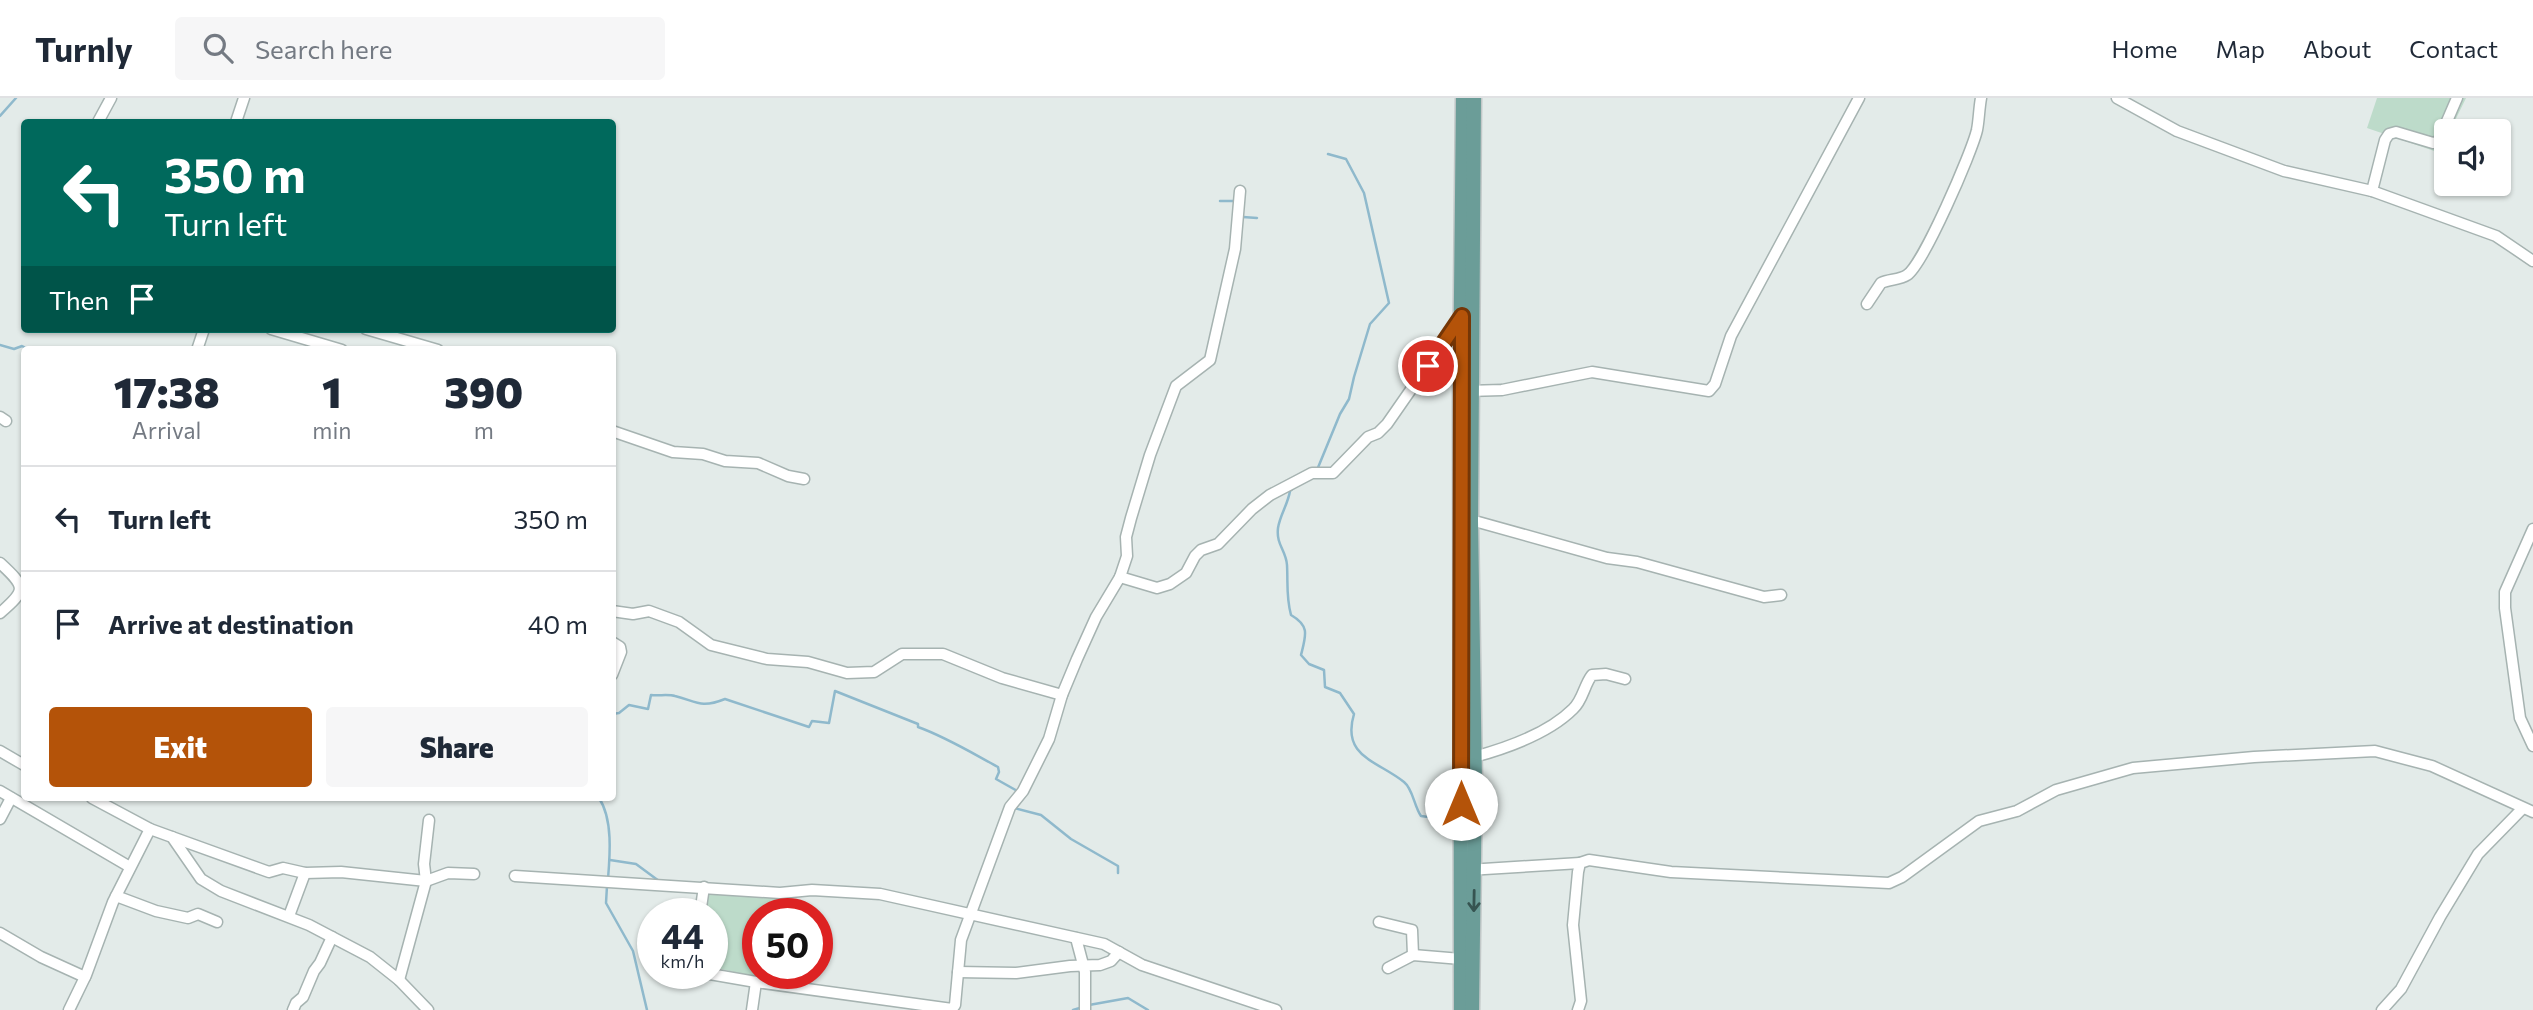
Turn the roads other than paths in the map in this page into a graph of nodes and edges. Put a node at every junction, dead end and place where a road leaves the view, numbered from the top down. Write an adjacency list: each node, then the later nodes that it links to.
1 (111, 98): 9 (street)
2 (244, 98): 10 (street)
3 (1463, 98): 15 (main road)
4 (1474, 98): 20 (main road)
5 (1859, 98): 20 (street)
6 (1981, 98): 14 (street)
7 (2117, 98): 12 (street)
8 (2457, 98): 12 (street)
9 (100, 119)
10 (237, 119)
11 (1240, 191): 26 (street)
12 (2372, 191): 13 (street)
13 (2533, 261)
14 (1867, 304)
15 (1462, 316): 20 (main road); 26 (street)
16 (285, 333): 18 (street)
17 (380, 333): 19 (street)
18 (328, 346)
19 (424, 346)
20 (1466, 391): 23 (main road); 48 (main road)
21 (616, 432): 22 (street)
22 (804, 479)
23 (1471, 520): 27 (street); 36 (main road)
24 (2533, 529): 34 (street)
25 (0, 563): 29 (street)
26 (1120, 577): 33 (street)
27 (1781, 595)
28 (616, 612): 33 (street)
29 (0, 614)
30 (616, 644): 31 (street)
31 (616, 665)
32 (1625, 679): 36 (street)
33 (1062, 695): 56 (street)
34 (2533, 746)
35 (0, 751): 37 (street)
36 (1474, 757): 48 (main road)
37 (21, 763)
38 (0, 791): 39 (street)
39 (11, 798): 42 (street); 47 (street)
40 (98, 801): 44 (street)
41 (2528, 811): 46 (street); 82 (street)
42 (0, 819)
43 (429, 820): 52 (street)
44 (150, 829): 45 (street); 47 (street)
45 (172, 837): 49 (street); 57 (street)
46 (1580, 863): 48 (street); 81 (street)
47 (130, 867): 54 (street)
48 (1468, 870): 65 (main road); 80 (main road, one-way to 80)
49 (305, 873): 52 (street); 57 (street)
50 (474, 874): 52 (street)
51 (515, 876): 53 (street)
52 (426, 881): 70 (street)
53 (704, 887): 55 (street); 56 (street)
54 (116, 896): 58 (street); 69 (street)
55 (702, 898)
56 (970, 914): 62 (street); 68 (street)
57 (289, 916): 61 (street)
58 (217, 922)
59 (1379, 922): 64 (street)
60 (0, 933): 69 (street)
61 (332, 937): 70 (street); 75 (street)
62 (1076, 938): 63 (street); 66 (street)
63 (1119, 952): 66 (street); 78 (street)
64 (1413, 955): 65 (street); 67 (street)
65 (1461, 959): 79 (main road)
66 (1083, 965): 68 (street); 73 (street)
67 (1388, 968)
68 (958, 972): 72 (street)
69 (85, 977): 74 (street)
70 (399, 979): 76 (street)
71 (755, 989): 77 (street)
72 (807, 989)
73 (1085, 1004)
74 (69, 1010)
75 (293, 1010)
76 (428, 1010)
77 (752, 1010)
78 (1276, 1010)
79 (1461, 1010)
80 (1472, 1010)
81 (1578, 1010)
82 (2382, 1010)

